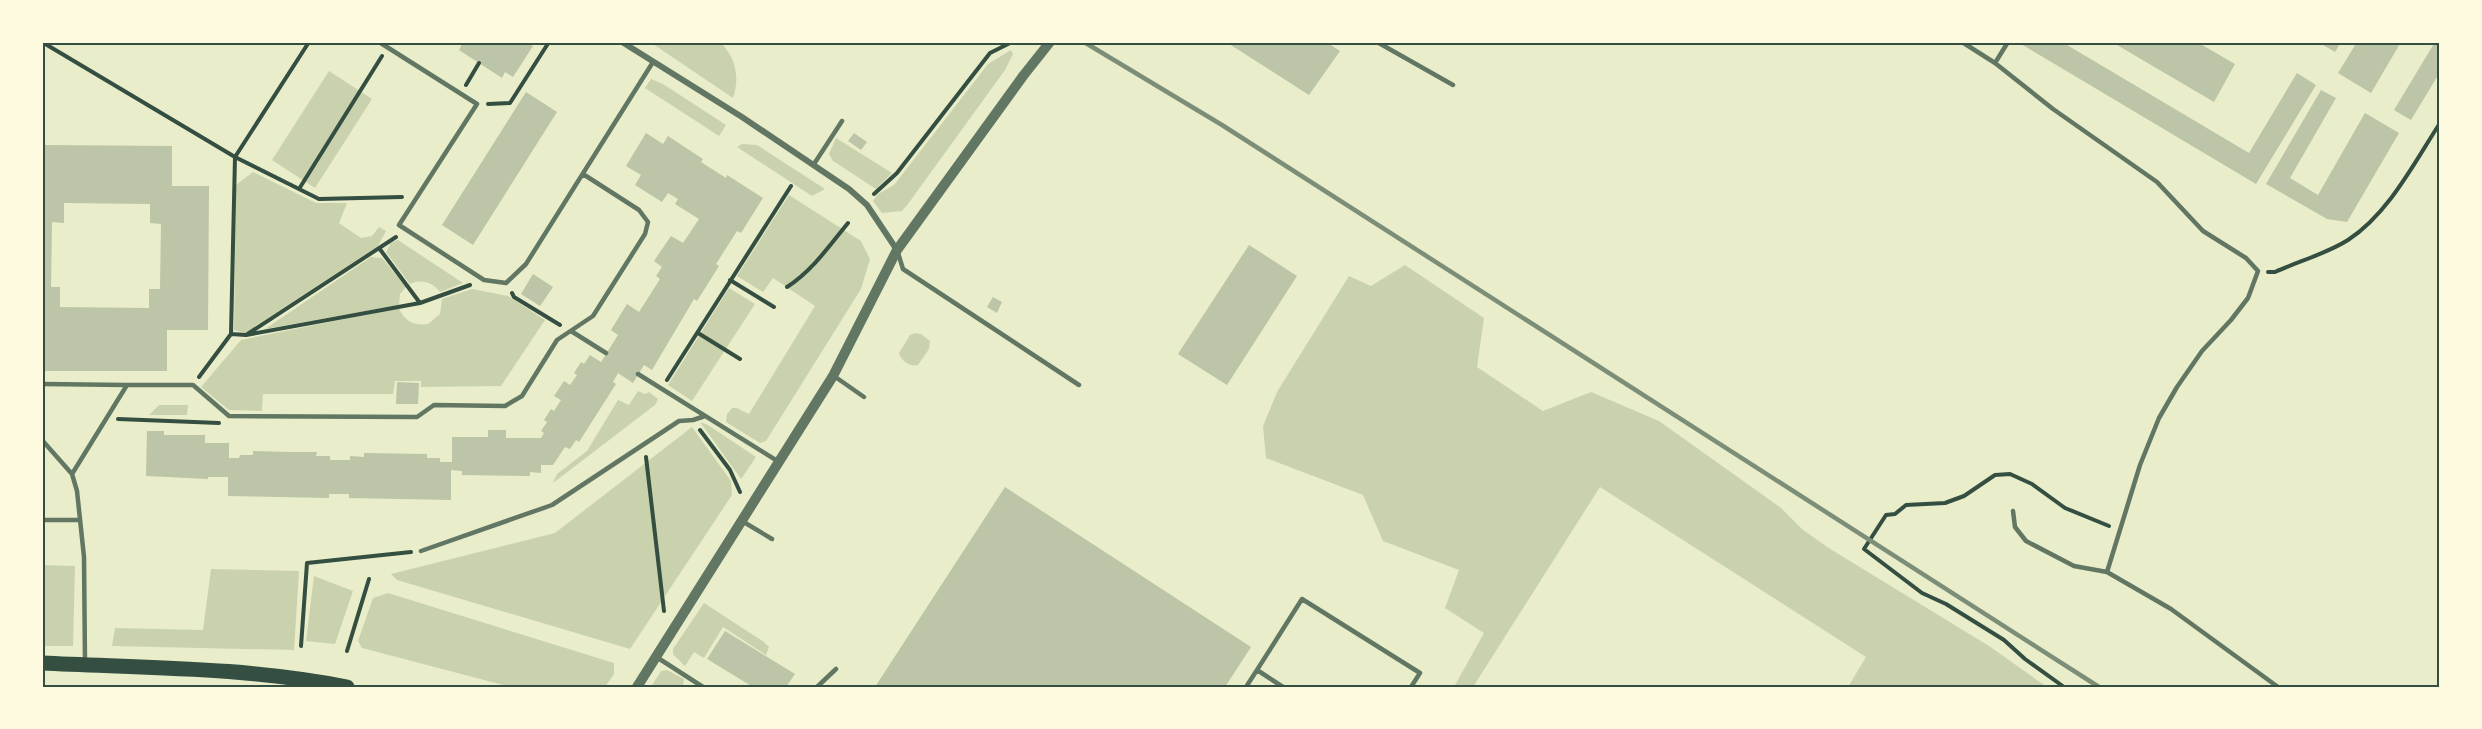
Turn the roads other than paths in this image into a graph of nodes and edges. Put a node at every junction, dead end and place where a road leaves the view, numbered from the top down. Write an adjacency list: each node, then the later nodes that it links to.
1 (379, 42): 12 (lane)
2 (621, 42): 7 (street)
3 (1050, 42): 13 (street)
4 (1377, 42): 9 (lane)
5 (1962, 42): 8 (lane)
6 (2008, 42): 8 (lane)
7 (653, 62): 11 (street); 12 (lane)
8 (1995, 63): 32 (lane)
9 (1453, 85)
10 (842, 121): 11 (lane)
11 (814, 164): 13 (street)
12 (583, 174): 14 (lane)
13 (897, 250): 17 (street); 20 (lane)
14 (571, 331): 15 (lane); 19 (lane)
15 (606, 353)
16 (638, 374): 22 (lane)
17 (833, 376): 21 (lane); 24 (street)
18 (42, 384): 19 (lane)
19 (127, 385): 25 (lane)
20 (1079, 385)
21 (864, 397)
22 (705, 416): 24 (lane); 31 (lane)
23 (42, 440): 25 (lane)
24 (779, 462): 29 (street)
25 (72, 474): 28 (lane)
26 (2013, 511): 32 (lane)
27 (42, 520): 28 (lane)
28 (80, 520): 35 (lane)
29 (742, 521): 30 (lane); 33 (street)
30 (772, 539)
31 (421, 551)
32 (2106, 572): 45 (lane)
33 (657, 657): 39 (street); 40 (lane)
34 (42, 663): 35 (main road)
35 (85, 665): 38 (main road)
36 (836, 669): 41 (lane)
37 (1257, 670): 42 (lane); 43 (lane); 44 (lane)
38 (347, 687)
39 (637, 687)
40 (703, 687)
41 (817, 687)
42 (1246, 687)
43 (1283, 687)
44 (1411, 687)
45 (2278, 687)

